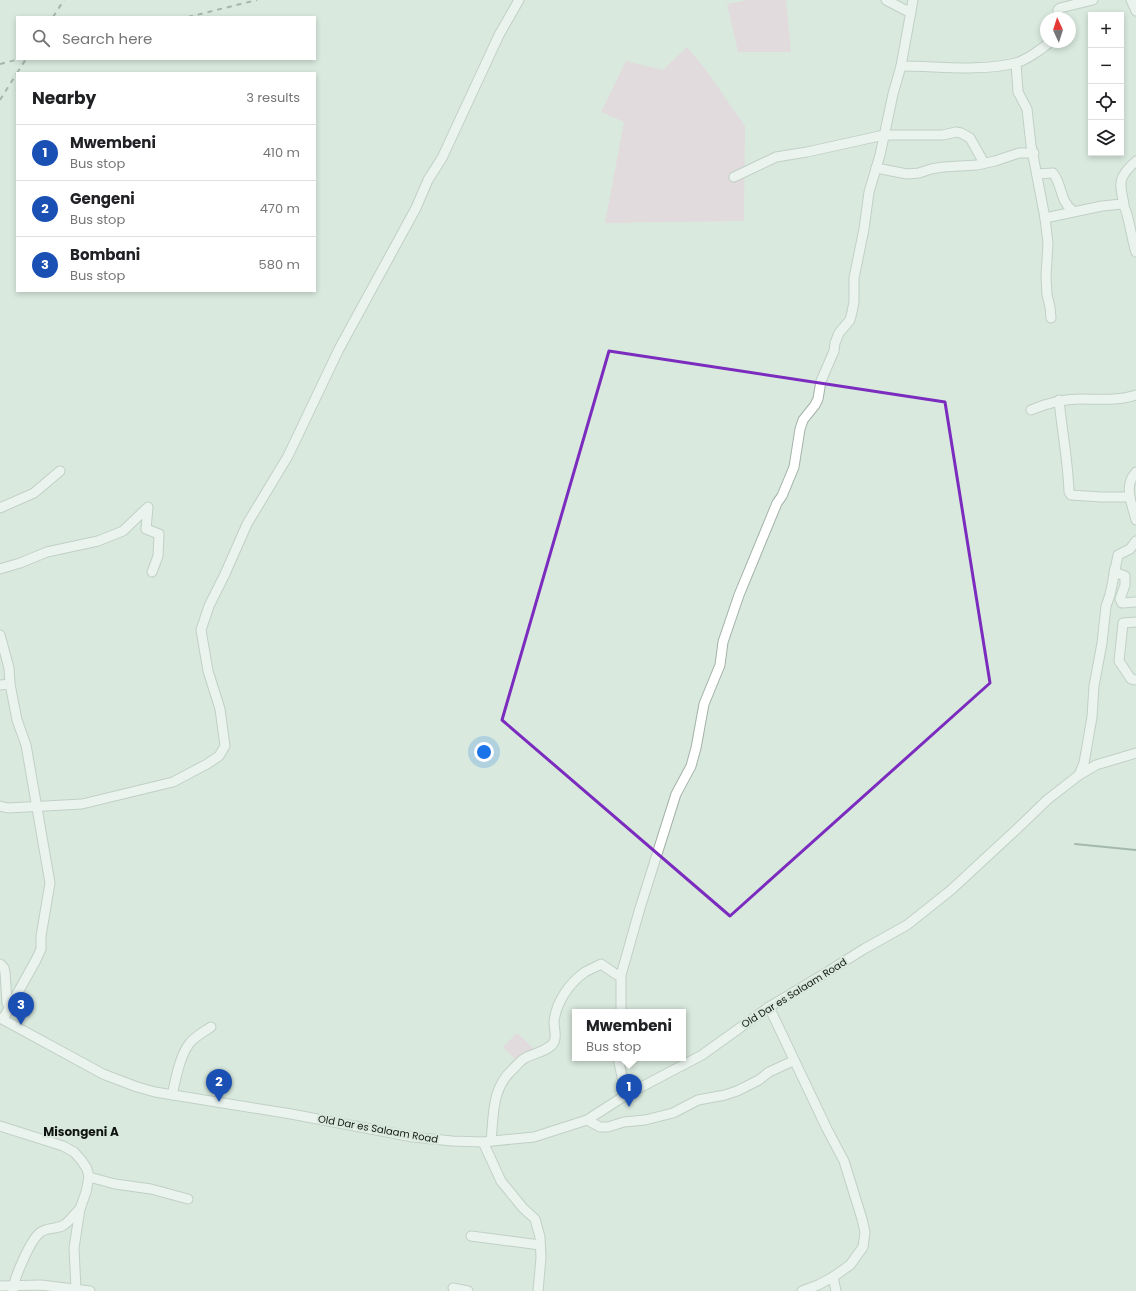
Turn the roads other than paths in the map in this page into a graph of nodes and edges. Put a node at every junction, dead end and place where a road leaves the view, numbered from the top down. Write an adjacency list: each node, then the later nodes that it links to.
1 (519, 0): 46 (street)
2 (886, 0): 8 (street)
3 (914, 0): 8 (street)
4 (1092, 0): 7 (street)
5 (1131, 0): 6 (street)
6 (1136, 10)
7 (1058, 12)
8 (911, 13): 11 (street)
9 (1044, 48): 10 (street)
10 (1016, 63): 11 (street); 13 (street)
11 (901, 66): 12 (street)
12 (884, 135): 15 (street); 16 (street); 18 (street)
13 (1034, 153): 15 (street); 17 (street)
14 (1136, 161): 19 (street)
15 (984, 163): 16 (street)
16 (876, 168): 48 (street)
17 (1037, 174): 20 (street); 21 (street)
18 (734, 177)
19 (1124, 204): 20 (street); 22 (street)
20 (1073, 211): 21 (street)
21 (1045, 218): 24 (street)
22 (1133, 234): 23 (street)
23 (1136, 252)
24 (1051, 318)
25 (1136, 394): 26 (street)
26 (1059, 400): 27 (street); 30 (street)
27 (1031, 410)
28 (60, 472): 31 (street)
29 (1136, 472): 30 (street)
30 (1130, 497): 32 (street)
31 (0, 508)
32 (1136, 520)
33 (1136, 541): 36 (street)
34 (0, 569): 35 (street)
35 (152, 572)
36 (1114, 572): 37 (street); 44 (street)
37 (1136, 602)
38 (1136, 622): 40 (street)
39 (0, 635): 41 (street)
40 (1136, 680)
41 (10, 684): 42 (street); 46 (street)
42 (0, 685)
43 (1136, 753): 44 (street, Old Dar es Salaam Road)
44 (1079, 775): 49 (street, Old Dar es Salaam Road)
45 (0, 806): 46 (street)
46 (35, 806): 50 (street)
47 (0, 964): 50 (street)
48 (621, 976): 51 (street); 60 (street)
49 (769, 1007): 54 (street); 57 (street, Old Dar es Salaam Road)
50 (10, 1008): 52 (street)
51 (621, 1009)
52 (1, 1019): 56 (street, Old Dar es Salaam Road)
53 (211, 1027): 56 (street)
54 (793, 1060): 58 (street); 66 (street)
55 (619, 1061): 57 (street)
56 (172, 1095): 60 (street, Old Dar es Salaam Road)
57 (626, 1095): 58 (street, Old Dar es Salaam Road)
58 (587, 1120): 60 (street, Old Dar es Salaam Road)
59 (0, 1126): 61 (street)
60 (487, 1142): 65 (street)
61 (89, 1177): 62 (street); 63 (street)
62 (188, 1199)
63 (80, 1209): 68 (street); 70 (street)
64 (471, 1236): 65 (street)
65 (540, 1245): 73 (street)
66 (832, 1277): 74 (street); 75 (street)
67 (0, 1286): 68 (street)
68 (13, 1288): 70 (street)
69 (453, 1288): 72 (street)
70 (76, 1290): 71 (street)
71 (90, 1291)
72 (468, 1291)
73 (538, 1291)
74 (802, 1291)
75 (836, 1291)

